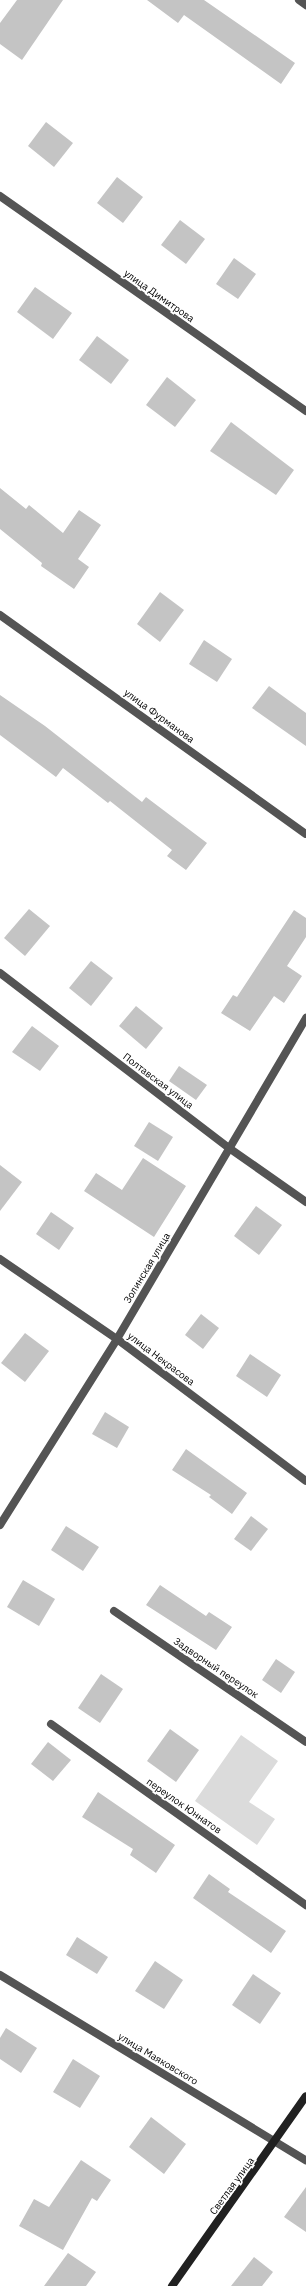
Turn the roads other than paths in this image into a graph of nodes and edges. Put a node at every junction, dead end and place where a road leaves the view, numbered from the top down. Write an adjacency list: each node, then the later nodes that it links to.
1 (299, 0): 2 (street)
2 (306, 5)
3 (0, 196): 4 (street, улица Димитрова)
4 (306, 411)
5 (0, 615): 6 (street, улица Фурманова)
6 (306, 834)
7 (0, 972): 9 (street, Полтавская улица)
8 (306, 1018): 9 (street, Золинская улица)
9 (229, 1148): 10 (street, Полтавская улица); 12 (street, Золинская улица)
10 (306, 1202)
11 (0, 1259): 12 (street, улица Некрасова)
12 (117, 1339): 13 (street, улица Некрасова); 14 (street, Золинская улица)
13 (306, 1481)
14 (0, 1525)
15 (114, 1611): 17 (street, Задворный переулок)
16 (51, 1724): 18 (street, переулок Юннатов)
17 (306, 1742)
18 (306, 1905)
19 (0, 1975): 21 (street, улица Маяковского)
20 (306, 2096): 21 (main road, Светлая улица)
21 (276, 2141): 22 (street, улица Маяковского); 23 (main road, Светлая улица)
22 (306, 2160)
23 (172, 2286)

